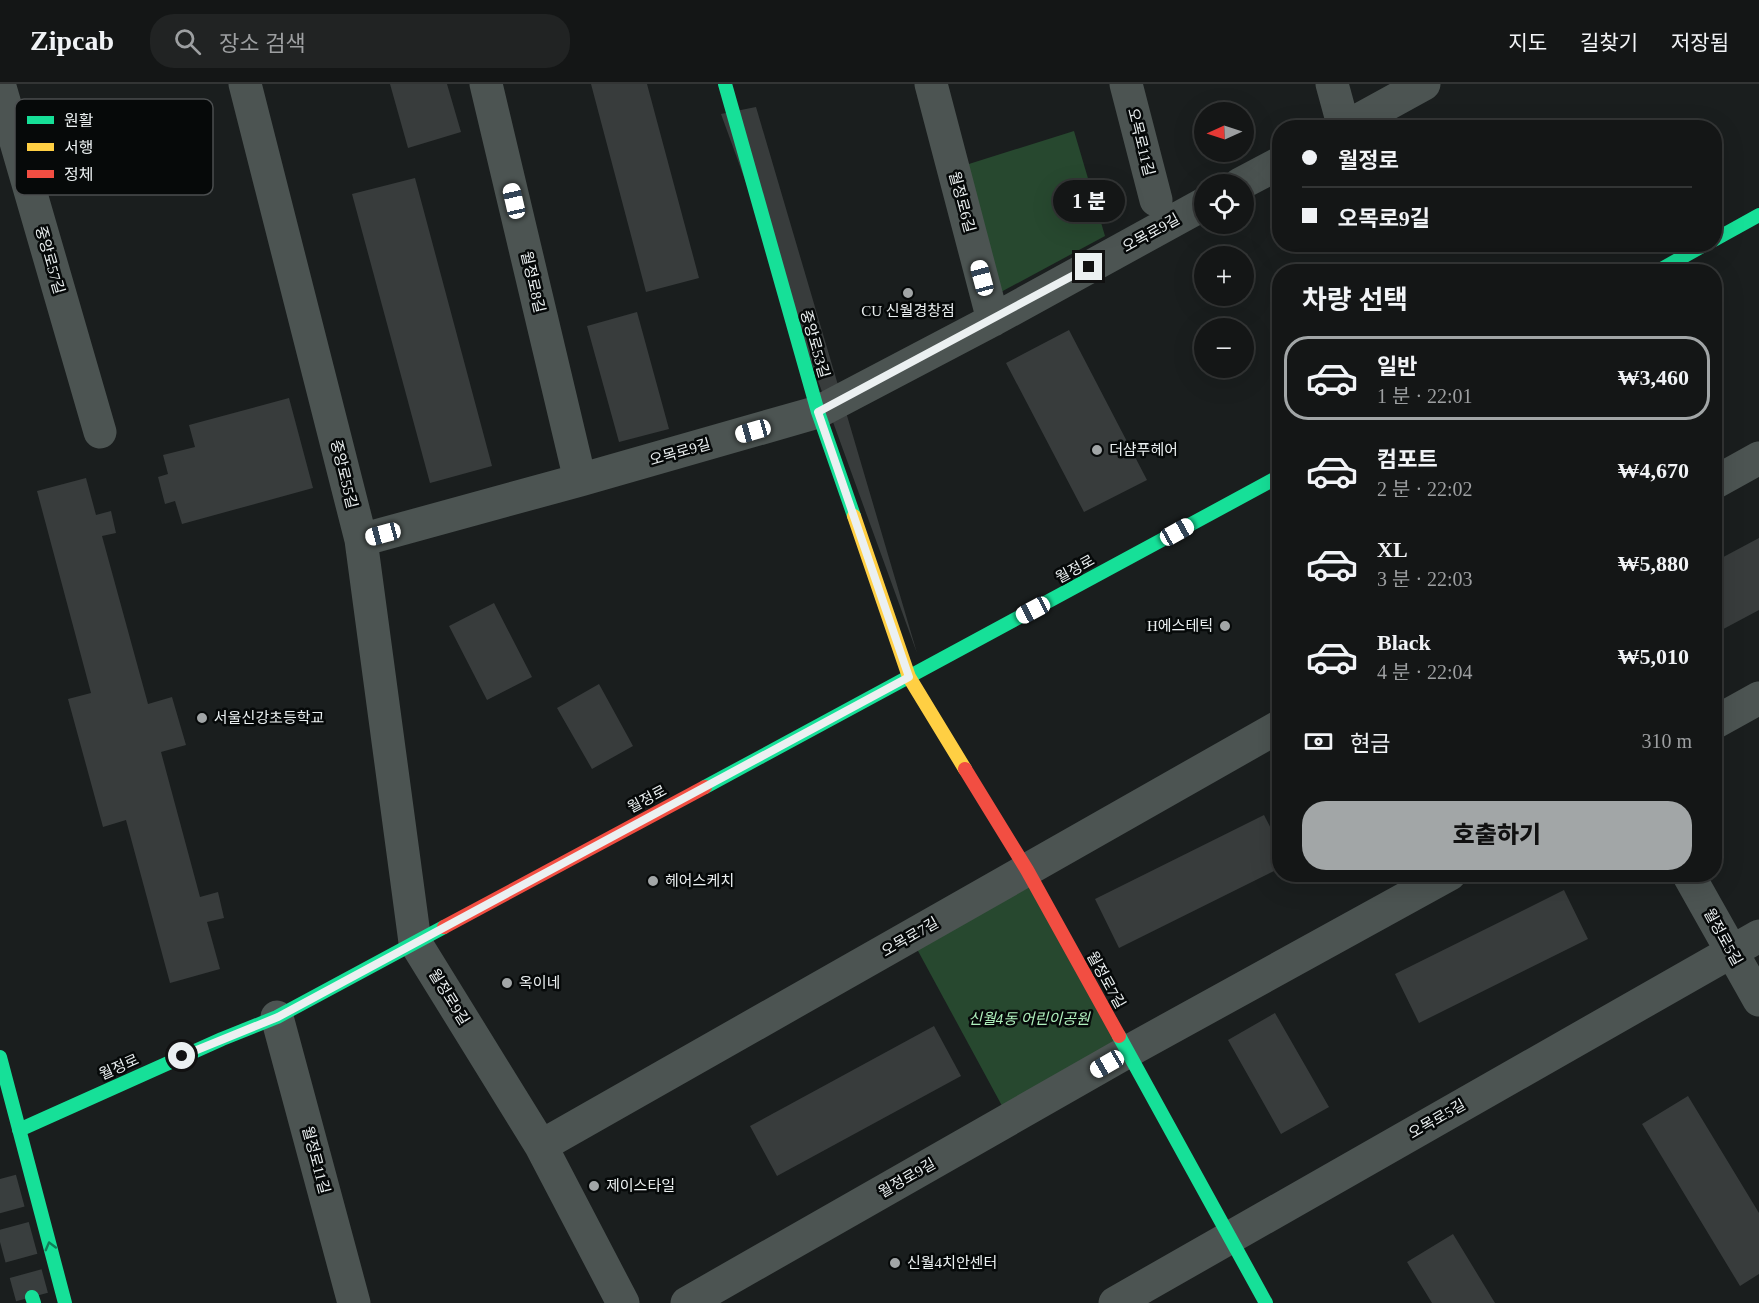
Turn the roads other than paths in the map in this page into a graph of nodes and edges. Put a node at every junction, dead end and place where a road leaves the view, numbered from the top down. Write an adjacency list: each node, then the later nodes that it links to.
1 (245, 84): 28 (street, 중앙로55길)
2 (486, 84): 26 (street, 월정로8길)
3 (725, 84): 22 (street, 중앙로53길)
4 (931, 84): 21 (street, 월정로6길)
5 (1126, 84): 15 (street, 오목로11길)
6 (1332, 84): 9 (street)
7 (1424, 84): 10 (street)
8 (0, 87): 11 (street, 중앙로57길)
9 (1342, 120)
10 (1359, 120)
11 (15, 139)
12 (1272, 167): 13 (street)
13 (1254, 177)
14 (31, 195): 23 (street, 중앙로57길)
15 (1156, 200)
16 (1194, 209): 21 (street, 오목로9길)
17 (1759, 215): 18 (street)
18 (1722, 236)
19 (1692, 252): 20 (street)
20 (1670, 264)
21 (993, 320): 22 (street, 오목로9길)
22 (818, 412): 26 (street, 오목로9길); 29 (street, 중앙로53길)
23 (100, 432)
24 (1759, 458): 25 (street)
25 (1722, 479)
26 (580, 480): 28 (street, 오목로9길)
27 (1272, 480): 29 (street, 월정로)
28 (361, 540): 37 (street, 중앙로55길)
29 (909, 677): 33 (street, 월정로7길); 37 (street, 월정로)
30 (1759, 698): 31 (street)
31 (1722, 719)
32 (1272, 731): 33 (street, 오목로7길)
33 (1027, 870): 41 (street, 월정로7길); 44 (street, 오목로7길)
34 (1435, 882): 41 (street, 월정로9길)
35 (1692, 882): 38 (street, 월정로5길)
36 (1759, 936): 38 (street, 오목로5길)
37 (415, 942): 40 (street, 월정로); 44 (street, 월정로9길)
38 (1731, 951): 39 (street, 월정로5길); 45 (street, 오목로5길)
39 (1759, 1000)
40 (278, 1017): 43 (street, 월정로); 47 (street, 월정로11길)
41 (1127, 1052): 45 (street, 월정로7길); 49 (street, 월정로9길)
42 (0, 1057): 43 (street)
43 (19, 1130): 46 (street, one-way to 43)
44 (541, 1146): 48 (street, 월정로9길)
45 (1230, 1238): 50 (street, 오목로5길); 51 (street, 월정로7길)
46 (65, 1303)
47 (354, 1303)
48 (623, 1303)
49 (687, 1303)
50 (1115, 1303)
51 (1266, 1303)

